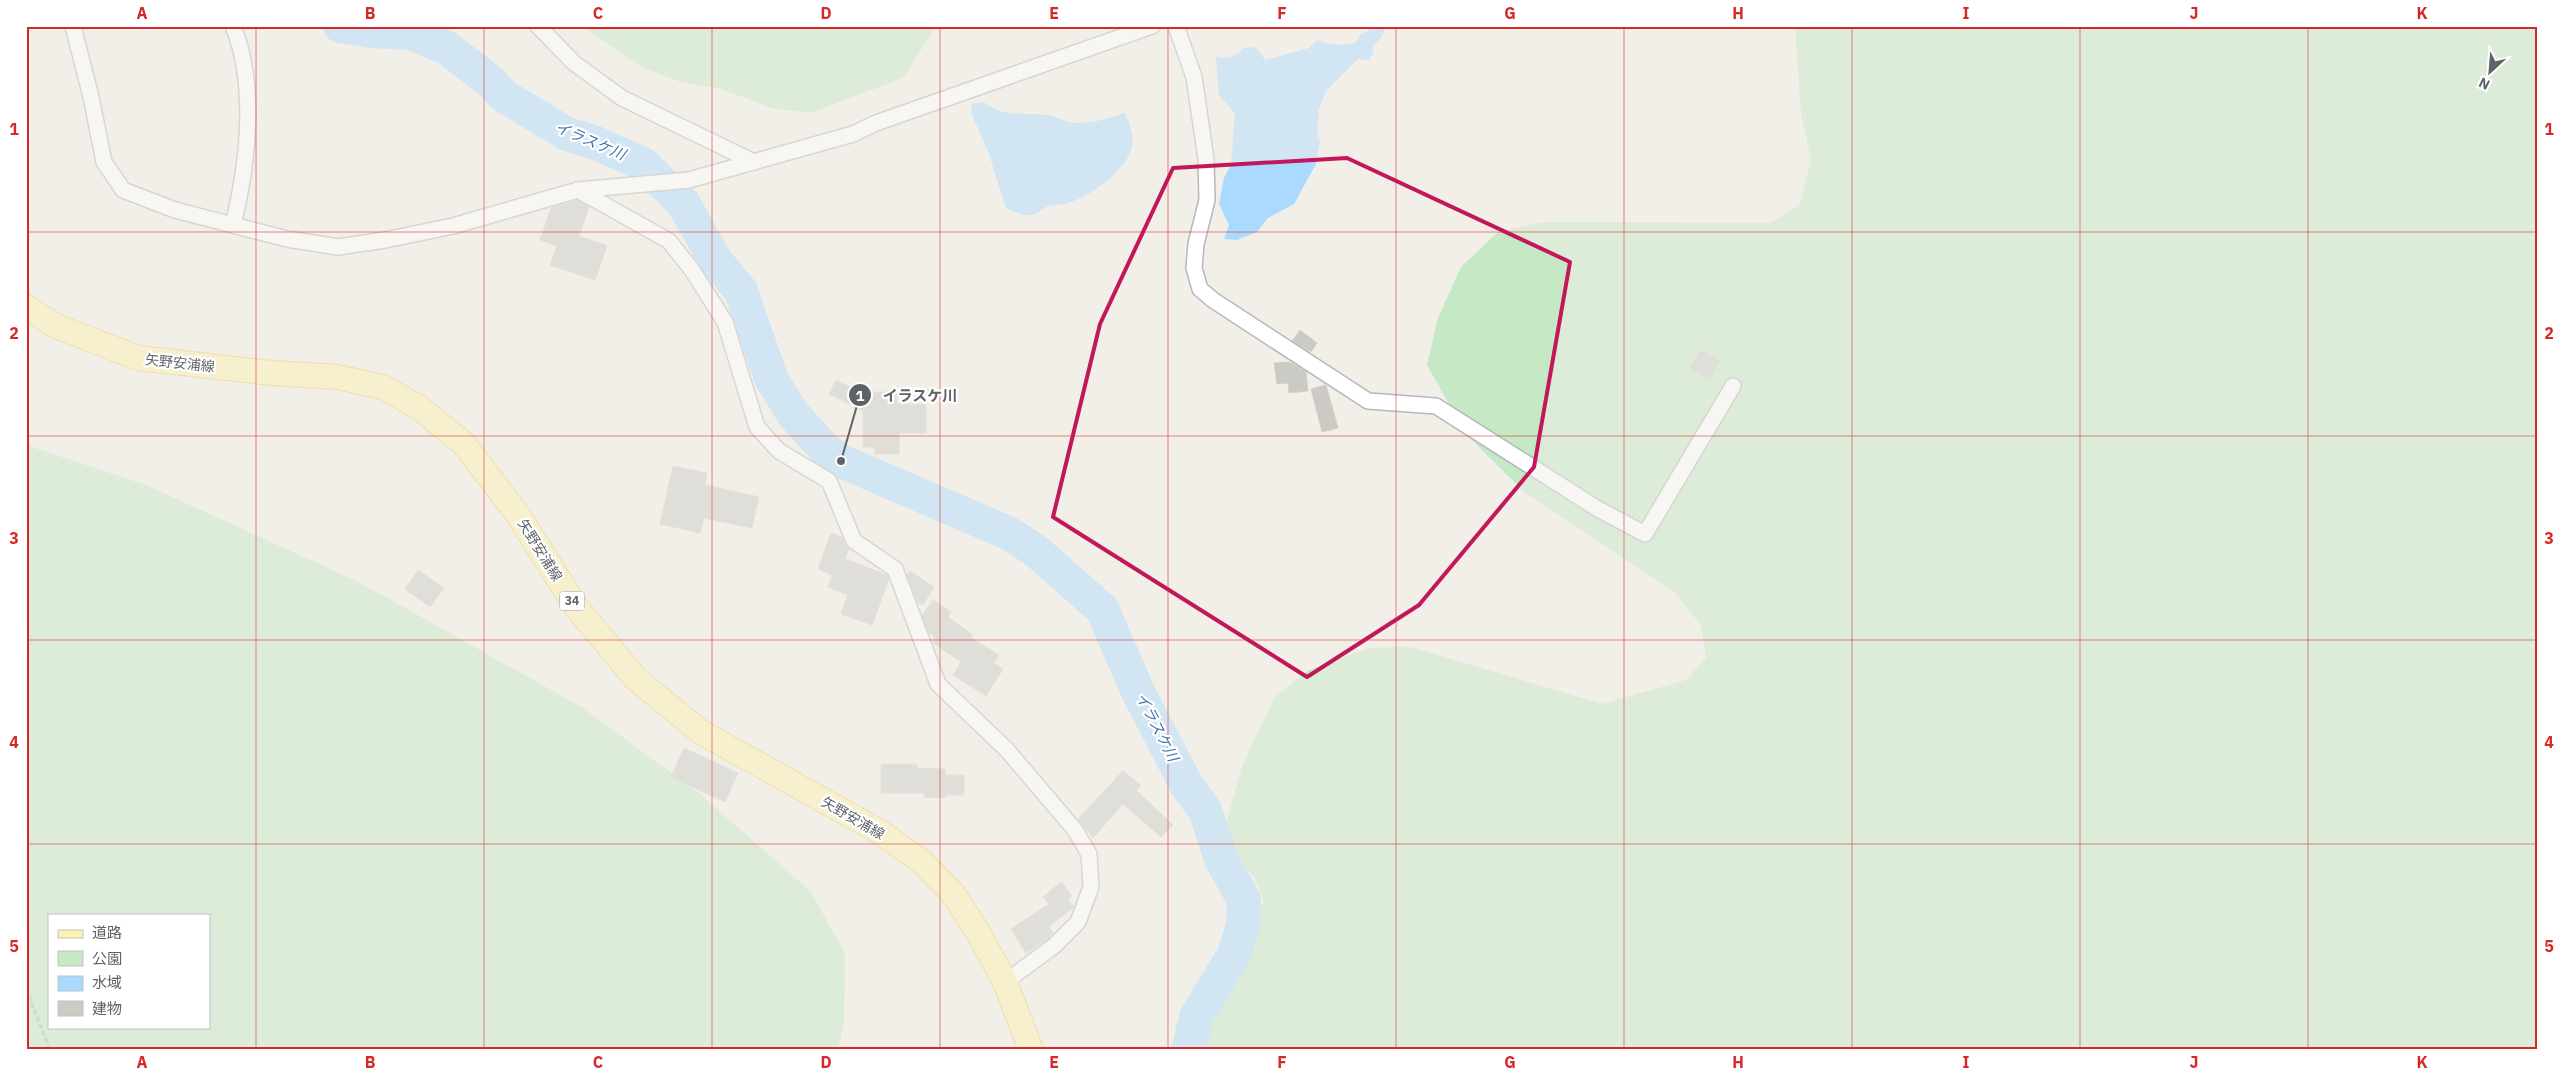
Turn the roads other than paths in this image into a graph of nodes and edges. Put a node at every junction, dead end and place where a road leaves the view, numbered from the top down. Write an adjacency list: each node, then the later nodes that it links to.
1 (73, 26): 8 (street)
2 (233, 26): 8 (street)
3 (538, 26): 6 (street)
4 (1152, 26): 6 (street)
5 (1176, 26): 10 (street)
6 (754, 162): 7 (street)
7 (578, 190): 8 (street); 11 (street)
8 (233, 224)
9 (26, 307): 11 (main road, 矢野安浦線 / 34)
10 (1734, 386)
11 (1005, 982): 12 (main road, 矢野安浦線 / 34)
12 (1031, 1050)

